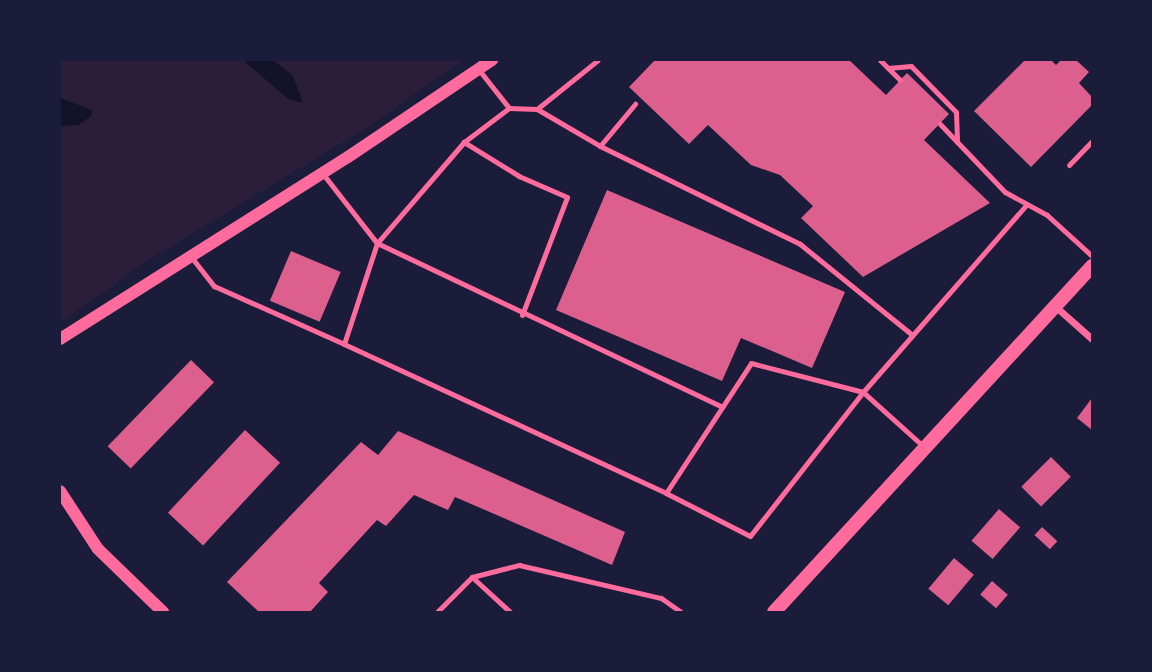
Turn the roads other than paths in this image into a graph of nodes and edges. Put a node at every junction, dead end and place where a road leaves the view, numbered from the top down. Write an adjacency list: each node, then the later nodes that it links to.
1 (492, 60): 5 (street)
2 (598, 60): 9 (lane)
3 (880, 60): 4 (lane)
4 (888, 68): 6 (lane); 13 (lane)
5 (479, 69): 8 (lane); 16 (street)
6 (900, 80)
7 (635, 104): 14 (lane)
8 (509, 108): 9 (lane); 12 (lane)
9 (537, 109): 14 (lane)
10 (940, 124): 13 (lane)
11 (1093, 141): 15 (lane)
12 (464, 142): 18 (lane); 23 (lane)
13 (957, 142): 17 (lane)
14 (600, 146): 24 (lane)
15 (1069, 165)
16 (323, 173): 18 (lane); 20 (street)
17 (1027, 204): 19 (lane); 24 (lane)
18 (377, 243): 23 (lane); 27 (lane)
19 (1093, 256)
20 (191, 257): 25 (street); 27 (lane)
21 (1093, 266): 22 (main road)
22 (1056, 307): 26 (street); 30 (main road)
23 (522, 315): 29 (lane)
24 (911, 334): 28 (lane)
25 (60, 339)
26 (1093, 339)
27 (344, 344): 32 (lane)
28 (863, 392): 29 (lane); 30 (lane); 32 (lane)
29 (722, 407): 32 (lane)
30 (926, 448): 38 (main road)
31 (60, 491): 34 (street)
32 (666, 493)
33 (472, 577): 35 (lane); 36 (lane); 37 (lane)
34 (163, 612)
35 (437, 612)
36 (510, 612)
37 (681, 612)
38 (774, 612)

